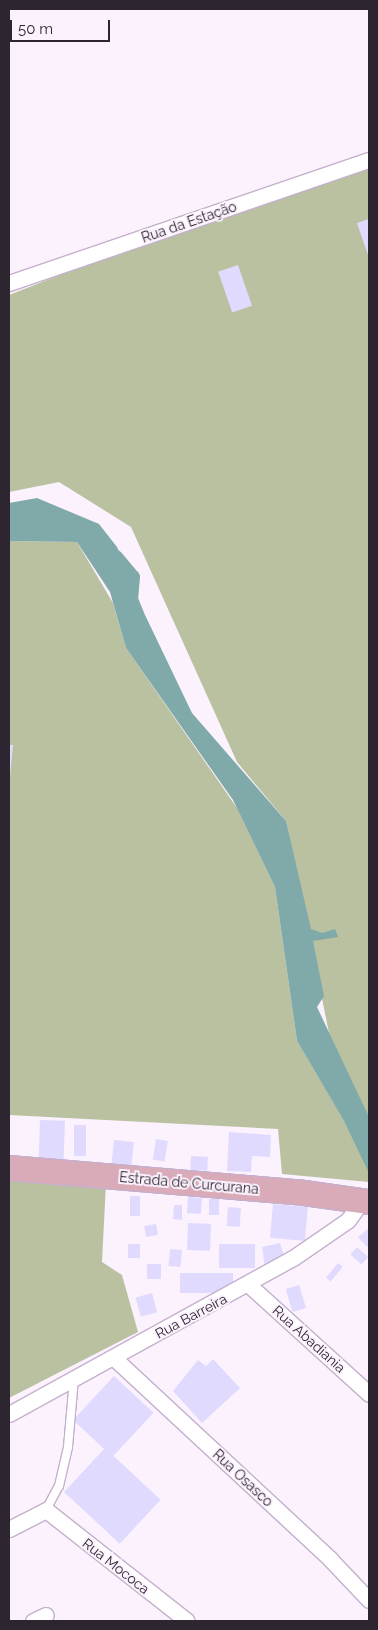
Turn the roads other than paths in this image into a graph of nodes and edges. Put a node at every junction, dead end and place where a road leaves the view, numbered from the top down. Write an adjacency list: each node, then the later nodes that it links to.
1 (369, 160): 2 (street, Rua da Estação)
2 (9, 283)
3 (9, 1168): 4 (main road, Estrada de Curcurana)
4 (365, 1206): 5 (street, Rua Barreira)
5 (249, 1285): 6 (street, Rua Barreira); 8 (street, Rua Abadiania)
6 (114, 1358): 7 (street, Rua Barreira); 12 (street, Rua Osasco)
7 (74, 1379): 9 (street, Rua Barreira); 10 (lane)
8 (369, 1394)
9 (9, 1414)
10 (46, 1510): 11 (street); 13 (street, Rua Mococa)
11 (9, 1529)
12 (369, 1600)
13 (187, 1621)

